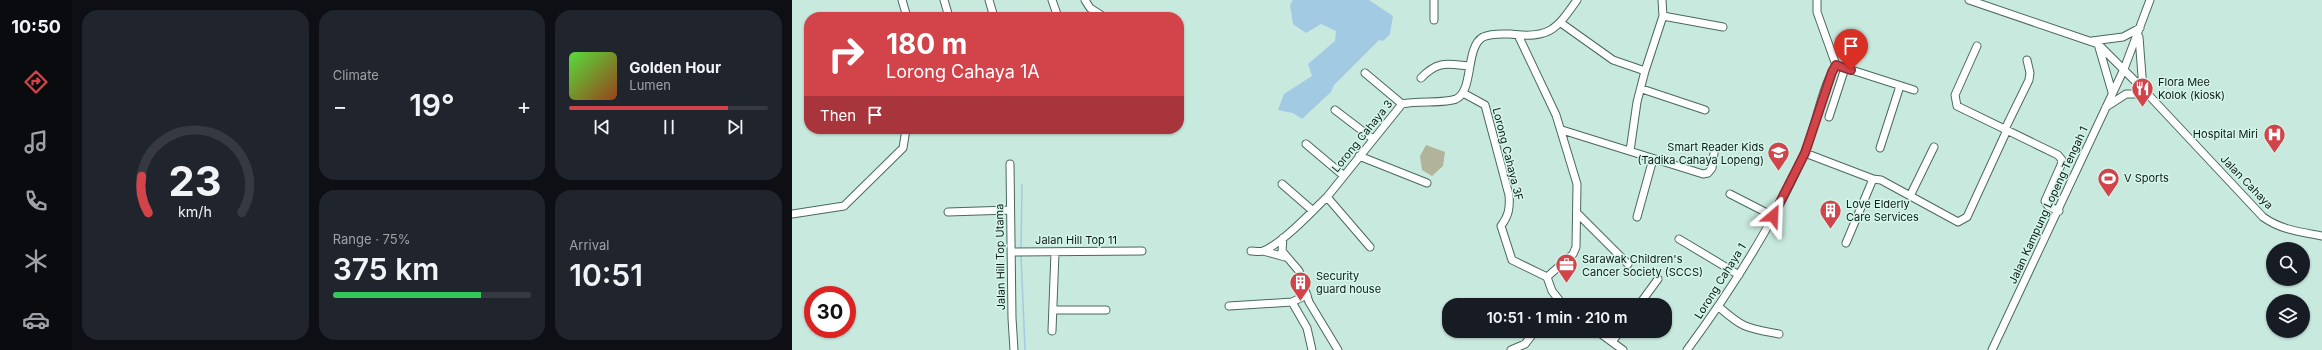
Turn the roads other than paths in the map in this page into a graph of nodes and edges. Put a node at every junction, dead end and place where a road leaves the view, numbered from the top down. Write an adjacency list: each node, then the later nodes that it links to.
1 (902, 0): 12 (street)
2 (944, 0): 13 (street)
3 (989, 0): 14 (street)
4 (1052, 0): 15 (street)
5 (1086, 0): 16 (street)
6 (1434, 0): 18 (street)
7 (1577, 0): 19 (street)
8 (1662, 0): 17 (street)
9 (1818, 0): 26 (street)
10 (1970, 0): 23 (street, Jalan Cahaya)
11 (2150, 0): 21 (street, Jalan Kampung Lopeng Tengah 1)
12 (906, 12)
13 (948, 12)
14 (993, 12)
15 (1056, 12)
16 (1096, 12)
17 (1663, 16): 20 (street); 30 (street)
18 (1434, 20)
19 (1561, 23): 22 (street); 30 (street)
20 (1723, 27)
21 (2140, 30): 23 (street); 29 (street, Jalan Kampung Lopeng Tengah 1); 36 (street)
22 (1518, 35): 27 (street); 44 (street)
23 (2095, 43): 29 (street, Jalan Cahaya); 37 (street)
24 (1977, 46): 45 (street)
25 (2027, 60): 45 (street)
26 (1836, 65): 28 (street); 53 (street, Lorong Cahaya 1)
27 (1470, 66): 32 (street); 38 (street)
28 (1845, 68): 33 (street); 43 (street)
29 (2124, 69): 36 (street, Jalan Cahaya); 37 (street, Jalan Kampung Lopeng Tengah 1)
30 (1645, 71): 34 (street)
31 (1365, 73): 39 (street)
32 (1421, 78)
33 (1900, 86): 35 (street); 50 (street)
34 (1642, 89): 42 (street); 51 (street)
35 (1914, 90)
36 (2146, 91): 40 (street); 72 (street, Jalan Cahaya)
37 (2112, 92): 40 (street, Jalan Kampung Lopeng Tengah 1)
38 (1463, 94): 39 (street, Lorong Cahaya 3); 85 (street, Lorong Cahaya 3F)
39 (1402, 104): 47 (street, Lorong Cahaya 3)
40 (2105, 108): 66 (street, Jalan Kampung Lopeng Tengah 1)
41 (1335, 110): 47 (street)
42 (1705, 110)
43 (1829, 117)
44 (1562, 130): 51 (street); 69 (street)
45 (2006, 130): 62 (street); 66 (street)
46 (905, 134): 68 (street)
47 (1373, 139): 54 (street, Lorong Cahaya 3)
48 (1306, 144): 57 (street)
49 (1934, 147): 62 (street)
50 (1880, 148)
51 (1630, 151): 55 (street)
52 (1714, 153): 55 (street)
53 (1805, 153): 58 (street); 70 (street, Lorong Cahaya 1)
54 (1359, 156): 57 (street, Lorong Cahaya 3); 59 (street)
55 (1653, 159): 71 (street)
56 (1010, 164): 64 (street, Jalan Hill Top Utama)
57 (1344, 176): 63 (street, Lorong Cahaya 3)
58 (1873, 179): 62 (street); 75 (street)
59 (1427, 183)
60 (1282, 184): 65 (street)
61 (1730, 194): 70 (street)
62 (1910, 196)
63 (1327, 197): 65 (street, Lorong Cahaya 3); 76 (street)
64 (1010, 210): 67 (street); 80 (street, Jalan Hill Top Utama)
65 (1313, 211): 73 (street, Lorong Cahaya 3)
66 (2059, 211): 107 (street, Jalan Kampung Lopeng Tengah 1)
67 (948, 212)
68 (792, 214)
69 (1578, 214): 83 (street); 85 (street)
70 (1773, 216): 84 (street, Lorong Cahaya 1)
71 (1637, 217)
72 (2322, 236)
73 (1283, 238): 79 (street, Lorong Cahaya 3); 82 (street)
74 (1679, 239): 84 (street)
75 (1846, 244)
76 (1370, 247)
77 (1142, 251): 81 (street, Jalan Hill Top 11)
78 (1251, 251): 79 (street)
79 (1263, 251): 82 (street)
80 (1011, 252): 81 (street, Jalan Hill Top 11); 101 (street, Jalan Hill Top Utama)
81 (1055, 252): 93 (street)
82 (1285, 257): 89 (street)
83 (1628, 264)
84 (1739, 275): 92 (street, Lorong Cahaya 1)
85 (1547, 277): 87 (street)
86 (1658, 279): 88 (street)
87 (1556, 298)
88 (1644, 298)
89 (1308, 299): 90 (street); 103 (street)
90 (1294, 304): 91 (street); 102 (street)
91 (1229, 306)
92 (1719, 307): 96 (street); 106 (street, Lorong Cahaya 1)
93 (1054, 310): 94 (street); 95 (street)
94 (1106, 310)
95 (1052, 331)
96 (1779, 334)
97 (1530, 338): 104 (street)
98 (1607, 338): 100 (street)
99 (1615, 338): 100 (street)
100 (1612, 342): 105 (street)
101 (1014, 350)
102 (1312, 350)
103 (1338, 350)
104 (1511, 350)
105 (1623, 350)
106 (1687, 350)
107 (1992, 350)

